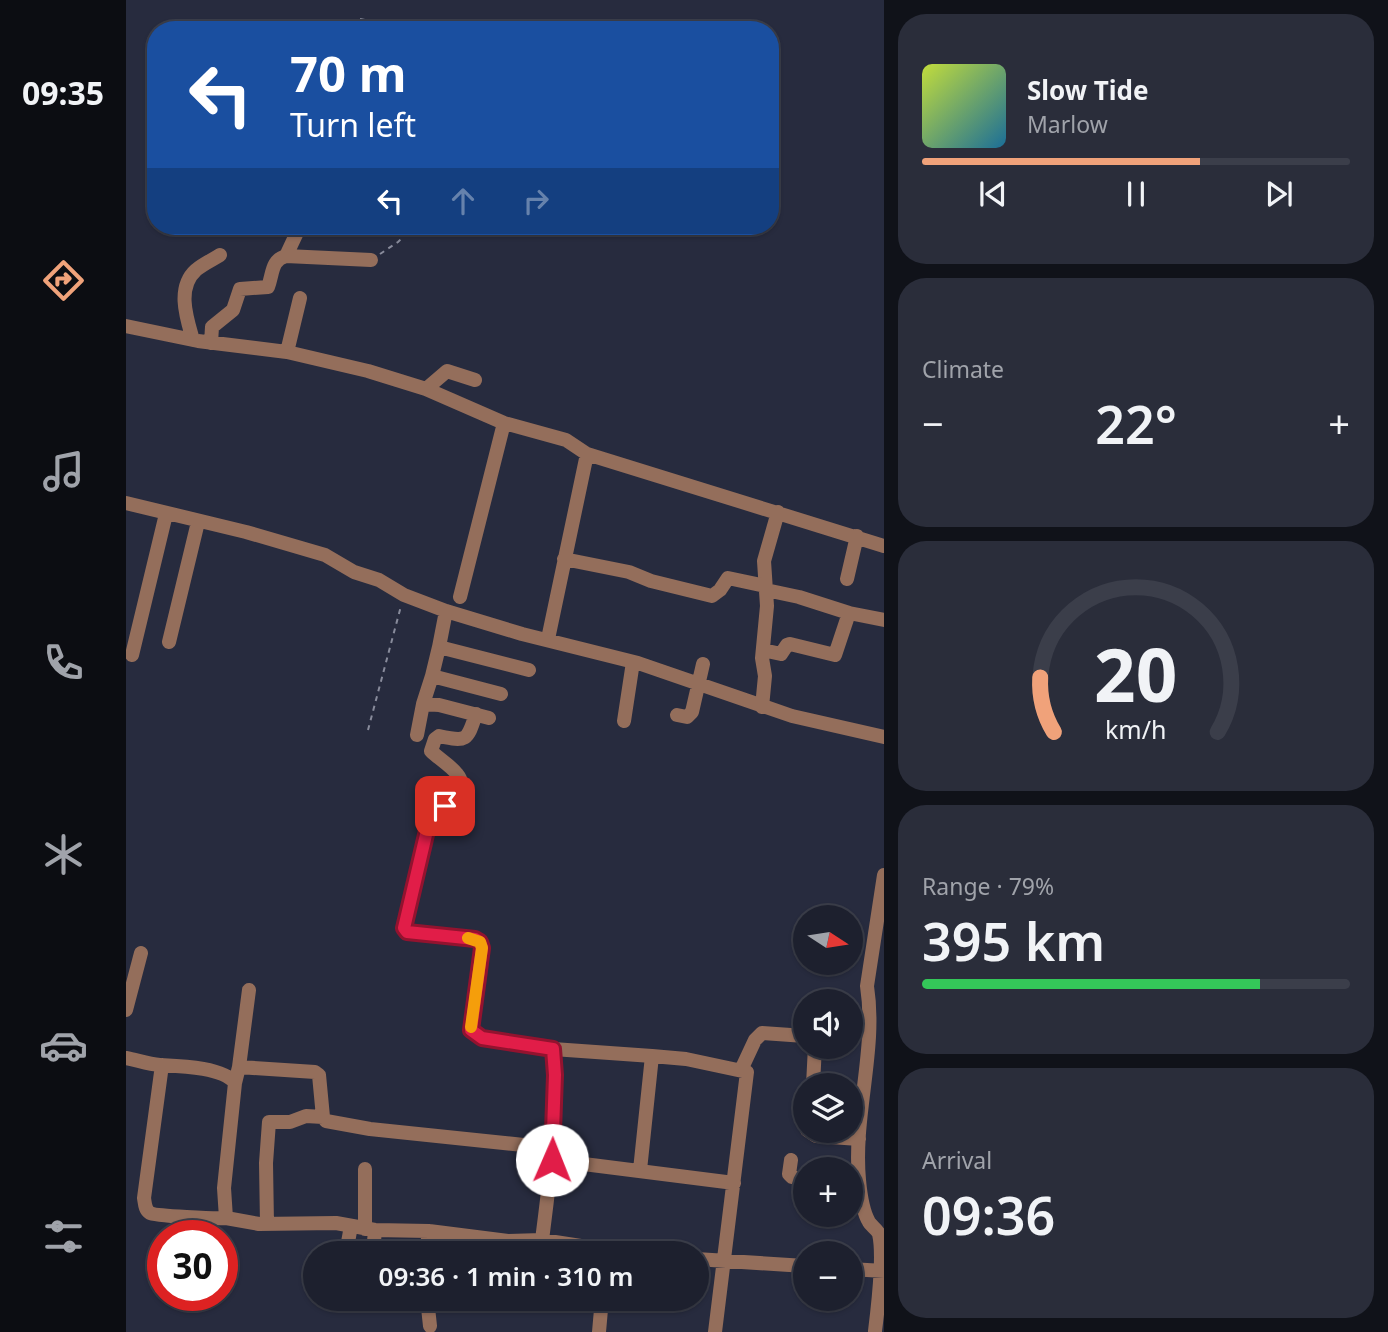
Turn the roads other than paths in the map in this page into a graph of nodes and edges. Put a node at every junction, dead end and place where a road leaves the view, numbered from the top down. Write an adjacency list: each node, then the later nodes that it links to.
1 (296, 235): 3 (street)
2 (220, 255): 7 (street)
3 (286, 256): 4 (street); 8 (street)
4 (371, 260)
5 (300, 298): 9 (street)
6 (126, 326): 7 (street)
7 (193, 340): 8 (street)
8 (211, 343): 9 (street)
9 (287, 352): 11 (street)
10 (475, 380): 11 (street)
11 (426, 389): 12 (street)
12 (504, 423): 13 (street); 23 (street)
13 (587, 454): 15 (street); 20 (street)
14 (126, 503): 16 (street)
15 (778, 512): 18 (street); 22 (street)
16 (166, 514): 17 (street); 31 (street)
17 (198, 522): 24 (street); 28 (street)
18 (858, 536): 19 (street); 21 (street)
19 (884, 546)
20 (564, 559): 22 (street); 27 (street)
21 (847, 579)
22 (766, 588): 25 (street); 30 (street)
23 (460, 597)
24 (446, 611): 27 (street); 29 (street)
25 (849, 613): 26 (street); 30 (street)
26 (884, 620)
27 (548, 639): 32 (street)
28 (169, 642)
29 (439, 647): 34 (street); 35 (street)
30 (763, 650): 39 (street)
31 (132, 655)
32 (633, 662): 36 (street); 41 (street)
33 (703, 664): 36 (street)
34 (529, 670)
35 (432, 676): 37 (street); 38 (street)
36 (700, 685): 39 (street); 40 (street)
37 (501, 694)
38 (423, 704): 42 (street); 50 (street)
39 (762, 707): 43 (street)
40 (677, 715)
41 (624, 721)
42 (417, 735)
43 (884, 737)
44 (884, 874): 45 (street)
45 (879, 937): 57 (street)
46 (141, 953): 48 (street)
47 (249, 989): 54 (street)
48 (126, 1010)
49 (793, 1034): 55 (street)
50 (553, 1049): 51 (street); 59 (street)
51 (652, 1056): 55 (street); 62 (street)
52 (126, 1058): 53 (street)
53 (162, 1065): 56 (street); 66 (street)
54 (239, 1067): 56 (street); 58 (street)
55 (741, 1070): 64 (street)
56 (235, 1083): 66 (street)
57 (863, 1098)
58 (323, 1117): 59 (street); 67 (street)
59 (552, 1154): 62 (street); 70 (street)
60 (791, 1160): 63 (street)
61 (365, 1169): 68 (street)
62 (640, 1170): 64 (street)
63 (793, 1177)
64 (734, 1183): 76 (street)
65 (863, 1205): 79 (street)
66 (226, 1218): 67 (street)
67 (267, 1224): 68 (street)
68 (364, 1229): 69 (street); 71 (street); 72 (street)
69 (429, 1231): 70 (street); 73 (street)
70 (542, 1240): 74 (street)
71 (355, 1241)
72 (368, 1241)
73 (428, 1241)
74 (548, 1241)
75 (709, 1260): 76 (street)
76 (723, 1261): 77 (street); 85 (street)
77 (793, 1265)
78 (863, 1270): 79 (street)
79 (883, 1271): 83 (street)
80 (428, 1311): 82 (street)
81 (601, 1311): 84 (street)
82 (430, 1326)
83 (875, 1331)
84 (599, 1332)
85 (715, 1332)

